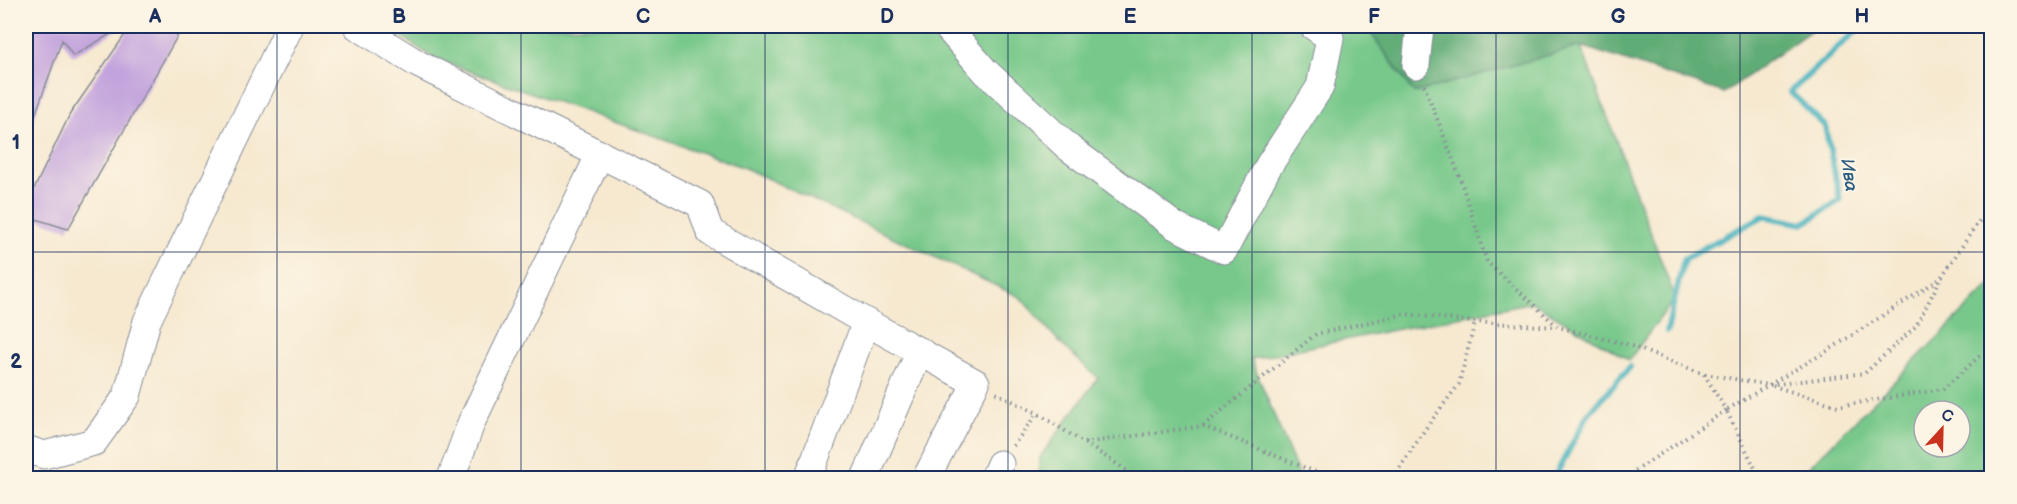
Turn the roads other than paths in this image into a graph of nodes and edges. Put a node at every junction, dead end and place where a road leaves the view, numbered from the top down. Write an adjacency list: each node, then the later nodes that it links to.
1 (290, 26): 10 (lane)
2 (357, 26): 7 (lane)
3 (946, 26): 4 (lane)
4 (1313, 26)
5 (1420, 26): 6 (lane)
6 (1416, 65)
7 (600, 154): 8 (lane); 11 (lane)
8 (866, 322): 9 (lane); 12 (lane)
9 (920, 351): 13 (lane); 14 (lane)
10 (26, 449)
11 (451, 478)
12 (808, 478)
13 (865, 478)
14 (926, 478)

